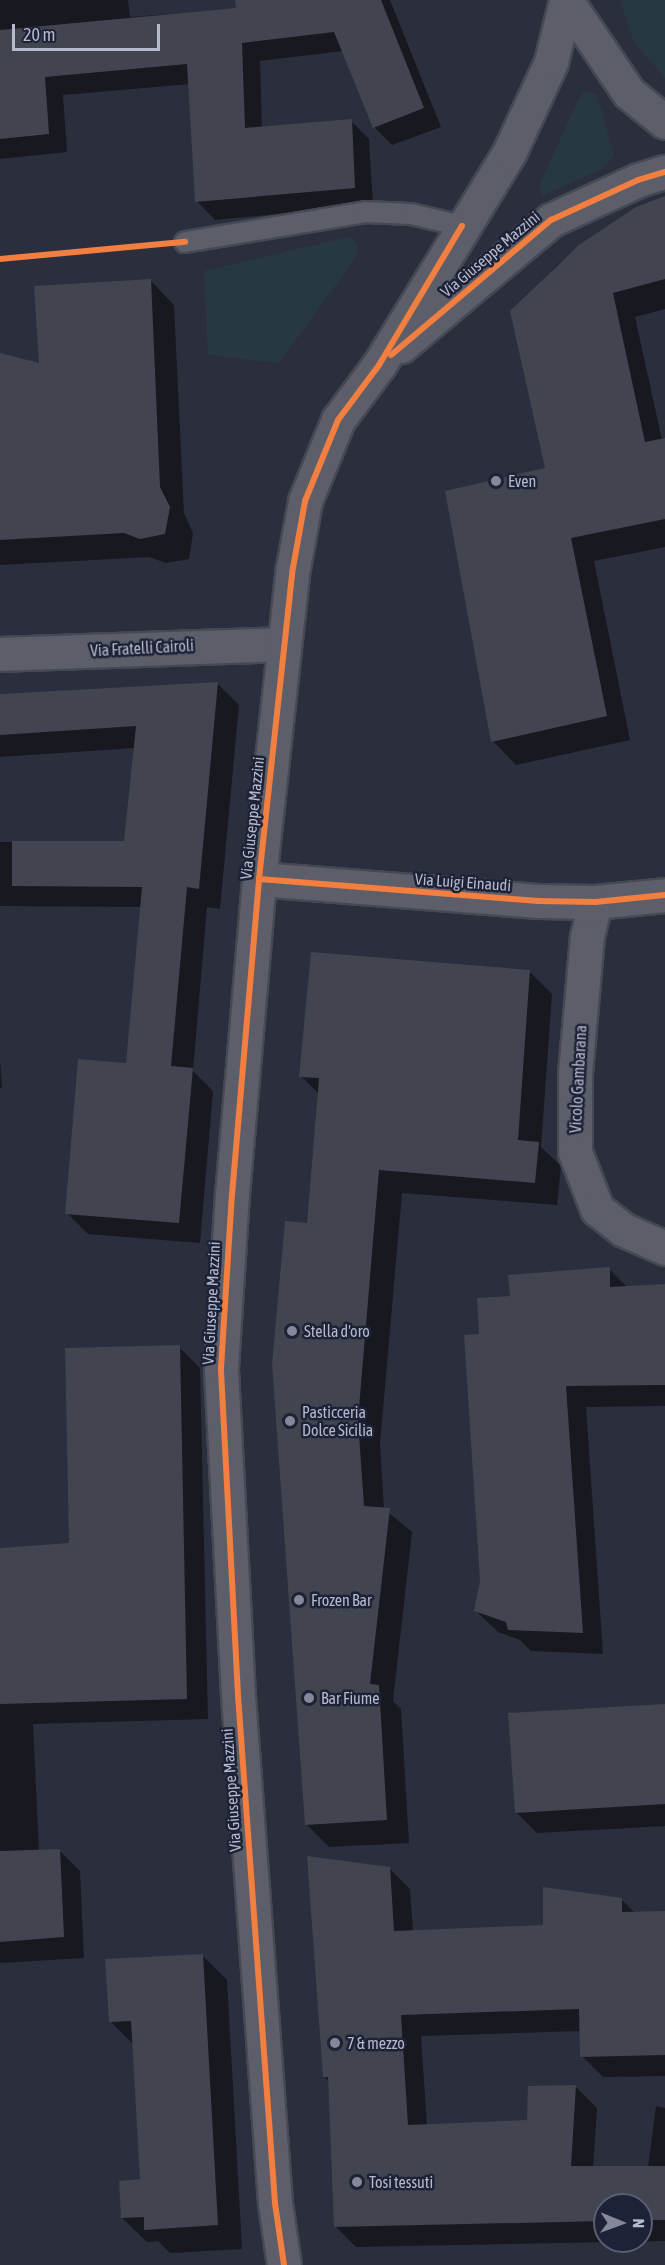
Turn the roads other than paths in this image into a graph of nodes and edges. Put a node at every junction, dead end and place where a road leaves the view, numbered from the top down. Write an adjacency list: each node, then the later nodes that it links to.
1 (566, 0): 2 (street); 4 (street, Via Giuseppe Mazzini)
2 (665, 122)
3 (665, 172): 6 (street, Via Giuseppe Mazzini)
4 (462, 226): 5 (lane); 6 (street, Via Giuseppe Mazzini)
5 (185, 242)
6 (379, 365): 7 (street, Via Giuseppe Mazzini)
7 (284, 644): 8 (street, Via Fratelli Cairoli); 9 (street, Via Giuseppe Mazzini)
8 (0, 654)
9 (259, 879): 11 (street, Via Luigi Einaudi); 13 (street, Via Giuseppe Mazzini)
10 (665, 896): 11 (street, Via Luigi Einaudi)
11 (595, 902): 12 (street, Vicolo Gambarana)
12 (665, 1248)
13 (284, 2265)

